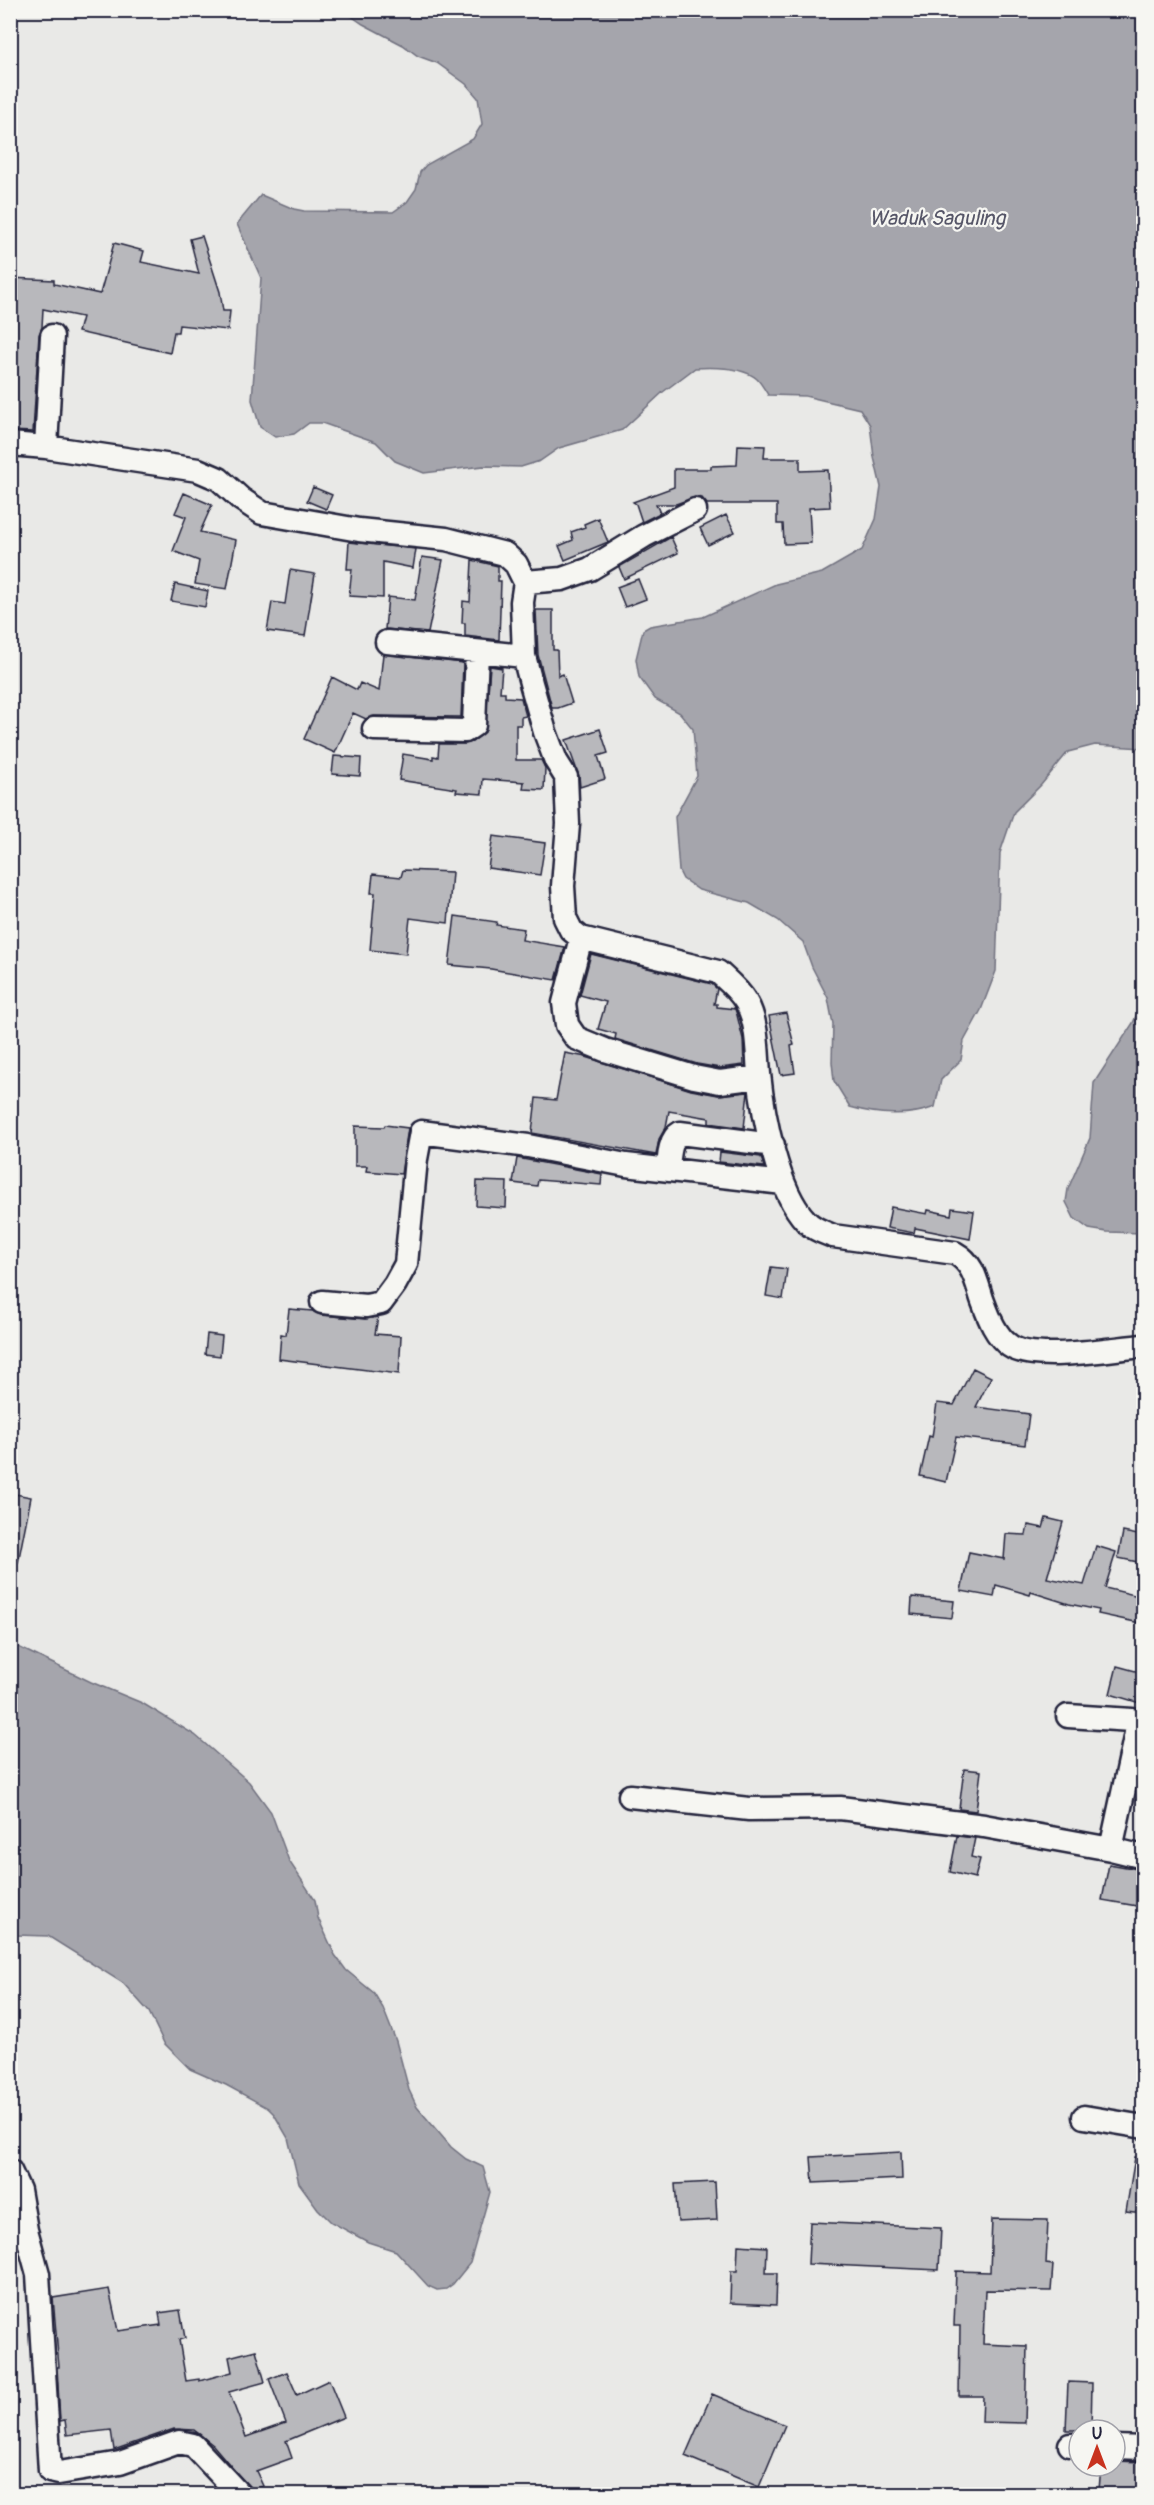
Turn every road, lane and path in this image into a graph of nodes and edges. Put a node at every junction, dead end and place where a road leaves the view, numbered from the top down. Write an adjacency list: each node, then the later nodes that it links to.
1 (52, 336): 3 (street)
2 (10, 444): 3 (street)
3 (46, 447): 5 (street)
4 (695, 510): 5 (street)
5 (525, 582): 8 (street)
6 (387, 642): 7 (street)
7 (477, 652): 8 (street); 9 (street)
8 (524, 656): 10 (street)
9 (374, 729)
10 (581, 938): 11 (street); 11 (street)
11 (759, 1077): 12 (street)
12 (773, 1145): 13 (street); 14 (street)
13 (668, 1170): 14 (street); 15 (street)
14 (783, 1183): 16 (street)
15 (322, 1302)
16 (1143, 1346)
17 (1068, 1716): 19 (street)
18 (630, 1796): 19 (street)
19 (1111, 1849): 20 (street)
20 (1143, 1857)
21 (1084, 2117): 22 (street)
22 (1143, 2127)
23 (10, 2171): 26 (street)
24 (1127, 2447): 25 (street)
25 (1143, 2448)
26 (239, 2494)

